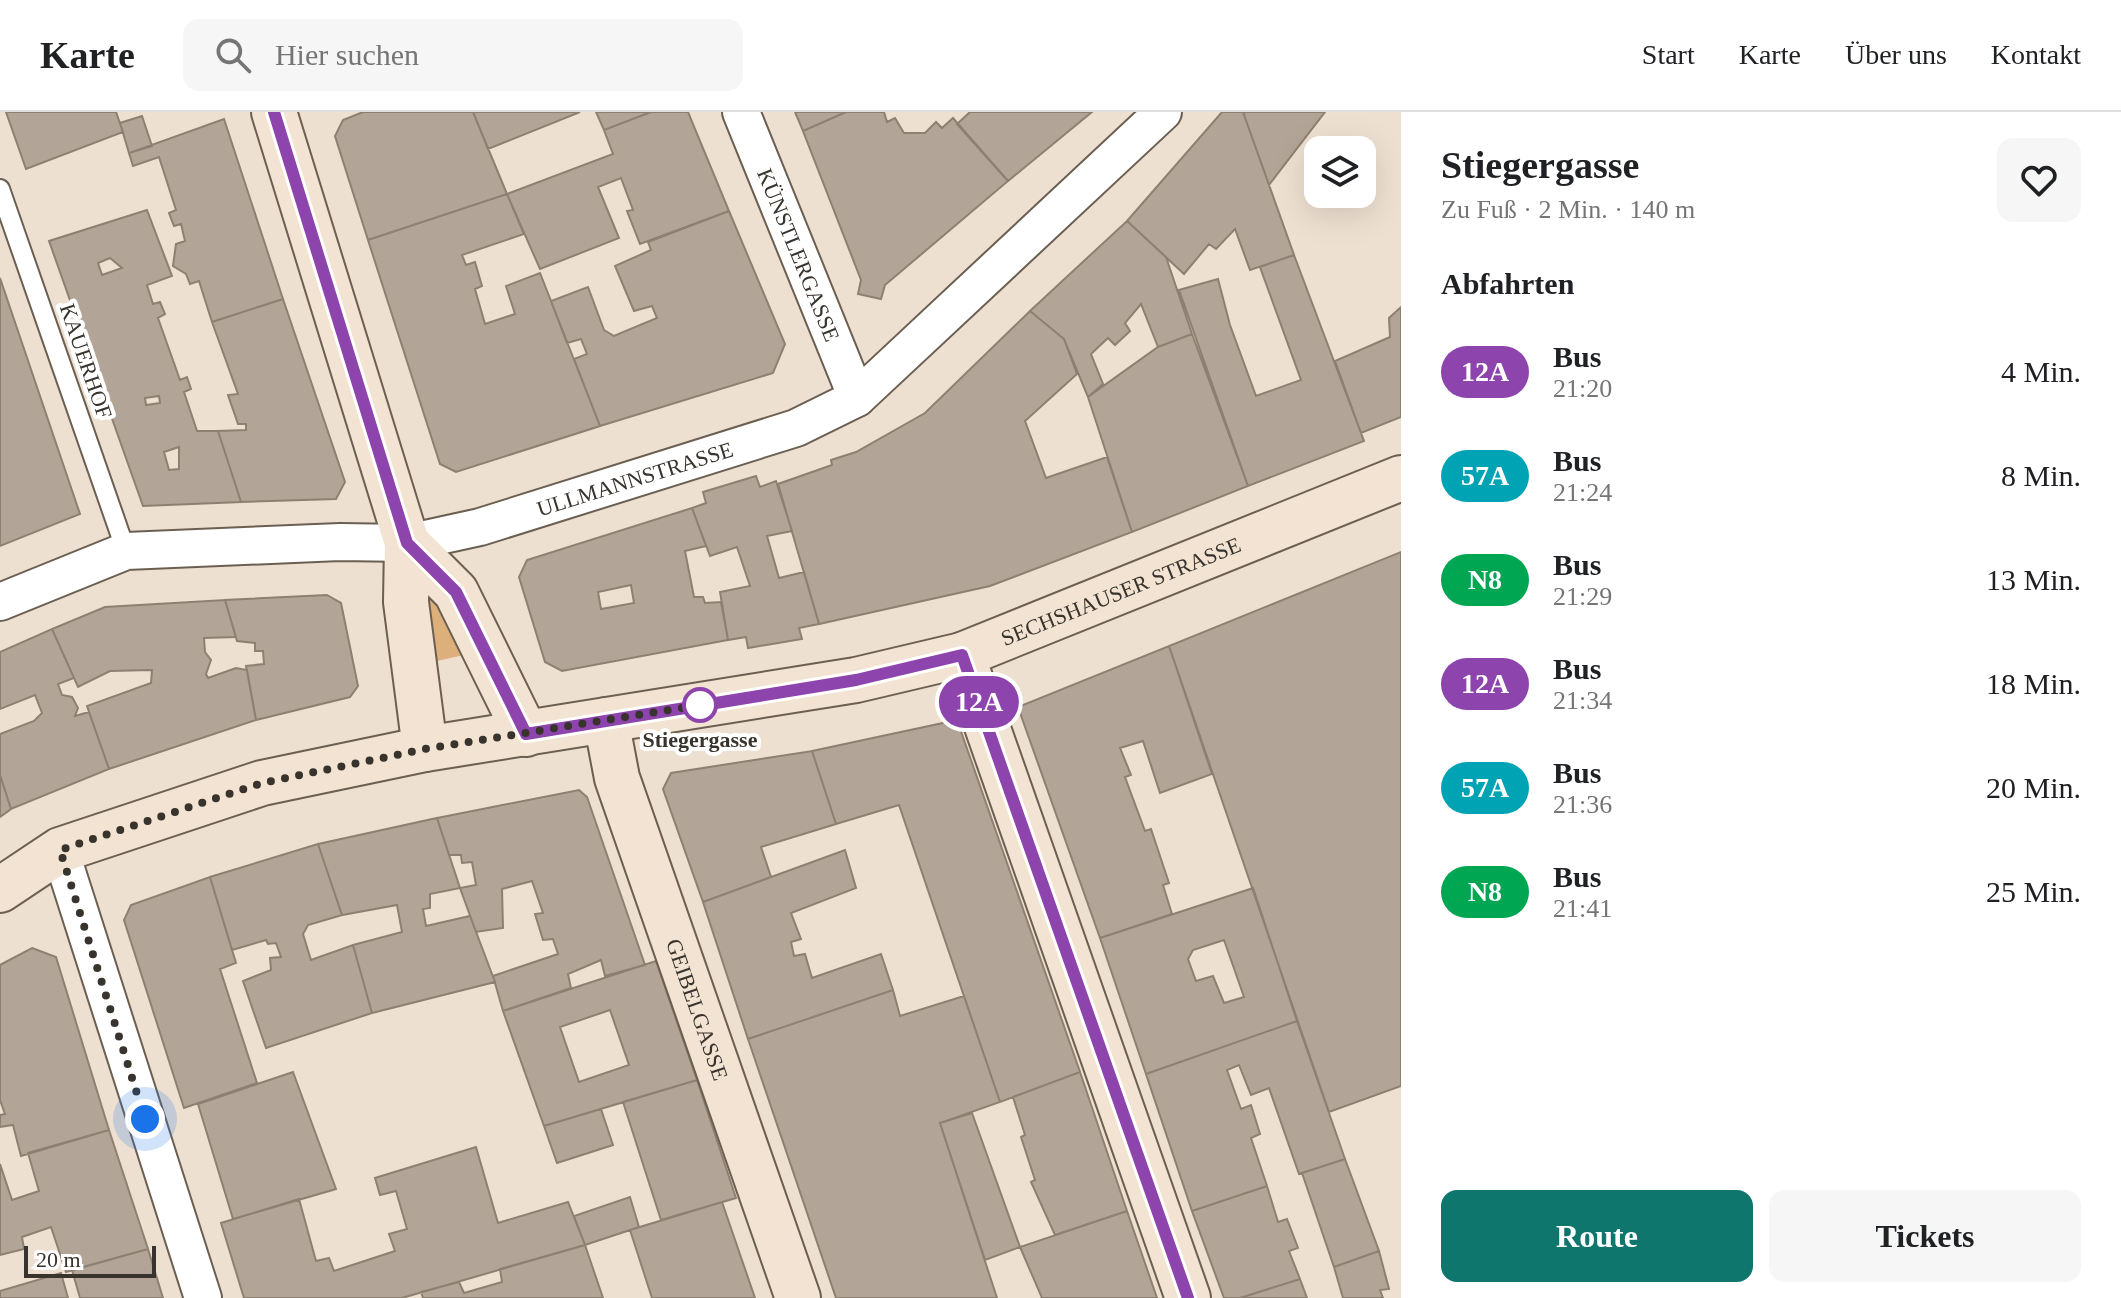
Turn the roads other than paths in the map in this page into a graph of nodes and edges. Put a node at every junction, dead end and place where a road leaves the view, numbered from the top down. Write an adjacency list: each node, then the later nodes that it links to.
1 (274, 112): 7 (street)
2 (741, 112): 5 (street, KÜNSTLERGASSE)
3 (1163, 112): 5 (street, ULLMANNSTRASSE)
4 (0, 189): 8 (lane, KAUERHOF)
5 (857, 398): 7 (street, ULLMANNSTRASSE)
6 (1401, 478): 10 (street, SECHSHAUSER STRASSE)
7 (407, 543): 8 (street, ULLMANNSTRASSE); 12 (street); 13 (street)
8 (126, 551): 9 (street, ULLMANNSTRASSE)
9 (0, 602)
10 (962, 655): 11 (street, SECHSHAUSER STRASSE); 18 (street)
11 (606, 720): 12 (street, SECHSHAUSER STRASSE); 17 (street, GEIBELGASSE)
12 (526, 734): 13 (street, SECHSHAUSER STRASSE)
13 (425, 749): 14 (street, SECHSHAUSER STRASSE)
14 (60, 850): 15 (street, SECHSHAUSER STRASSE); 16 (street)
15 (0, 890)
16 (203, 1298)
17 (798, 1298)
18 (1188, 1298)

